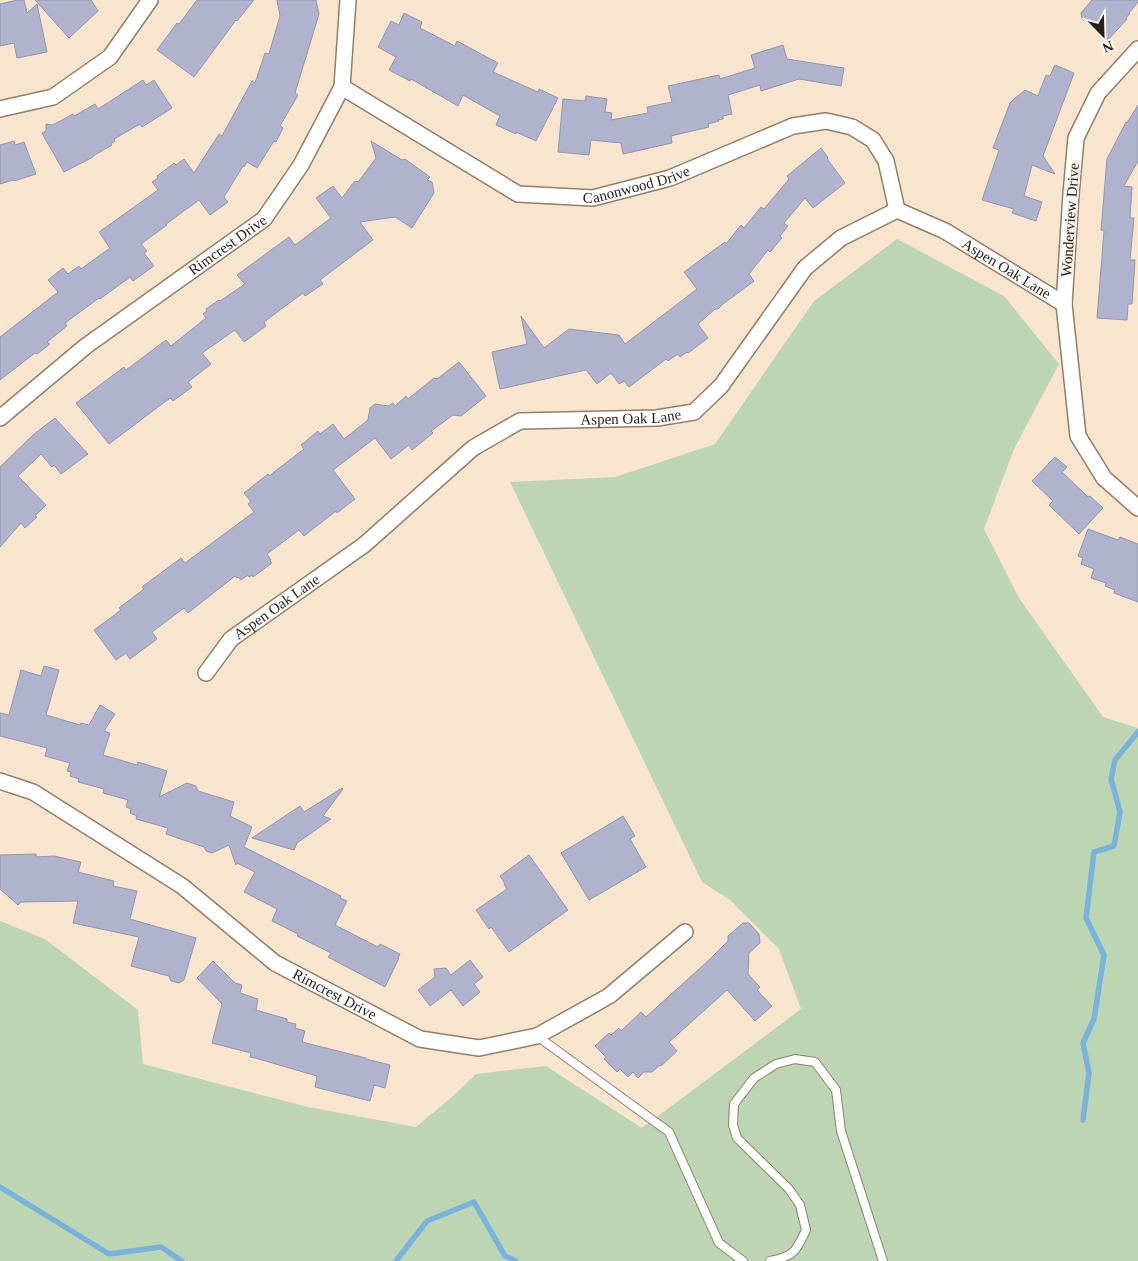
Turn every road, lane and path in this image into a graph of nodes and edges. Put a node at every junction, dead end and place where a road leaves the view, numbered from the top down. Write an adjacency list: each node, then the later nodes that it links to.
1 (150, 0): 5 (street)
2 (348, 0): 4 (street, Rimcrest Drive)
3 (1138, 49): 7 (street, Wonderview Drive)
4 (342, 87): 6 (street, Canonwood Drive); 8 (street, Rimcrest Drive)
5 (0, 110)
6 (897, 210): 7 (street, Aspen Oak Lane); 10 (street, Aspen Oak Lane)
7 (1064, 304): 9 (street, Wonderview Drive)
8 (0, 418)
9 (1138, 508)
10 (206, 673)
11 (0, 782): 13 (street, Rimcrest Drive)
12 (685, 932): 13 (street, Rimcrest Drive)
13 (537, 1036): 14 (lane)
14 (743, 1261)
15 (770, 1261): 16 (lane)
16 (883, 1261)

